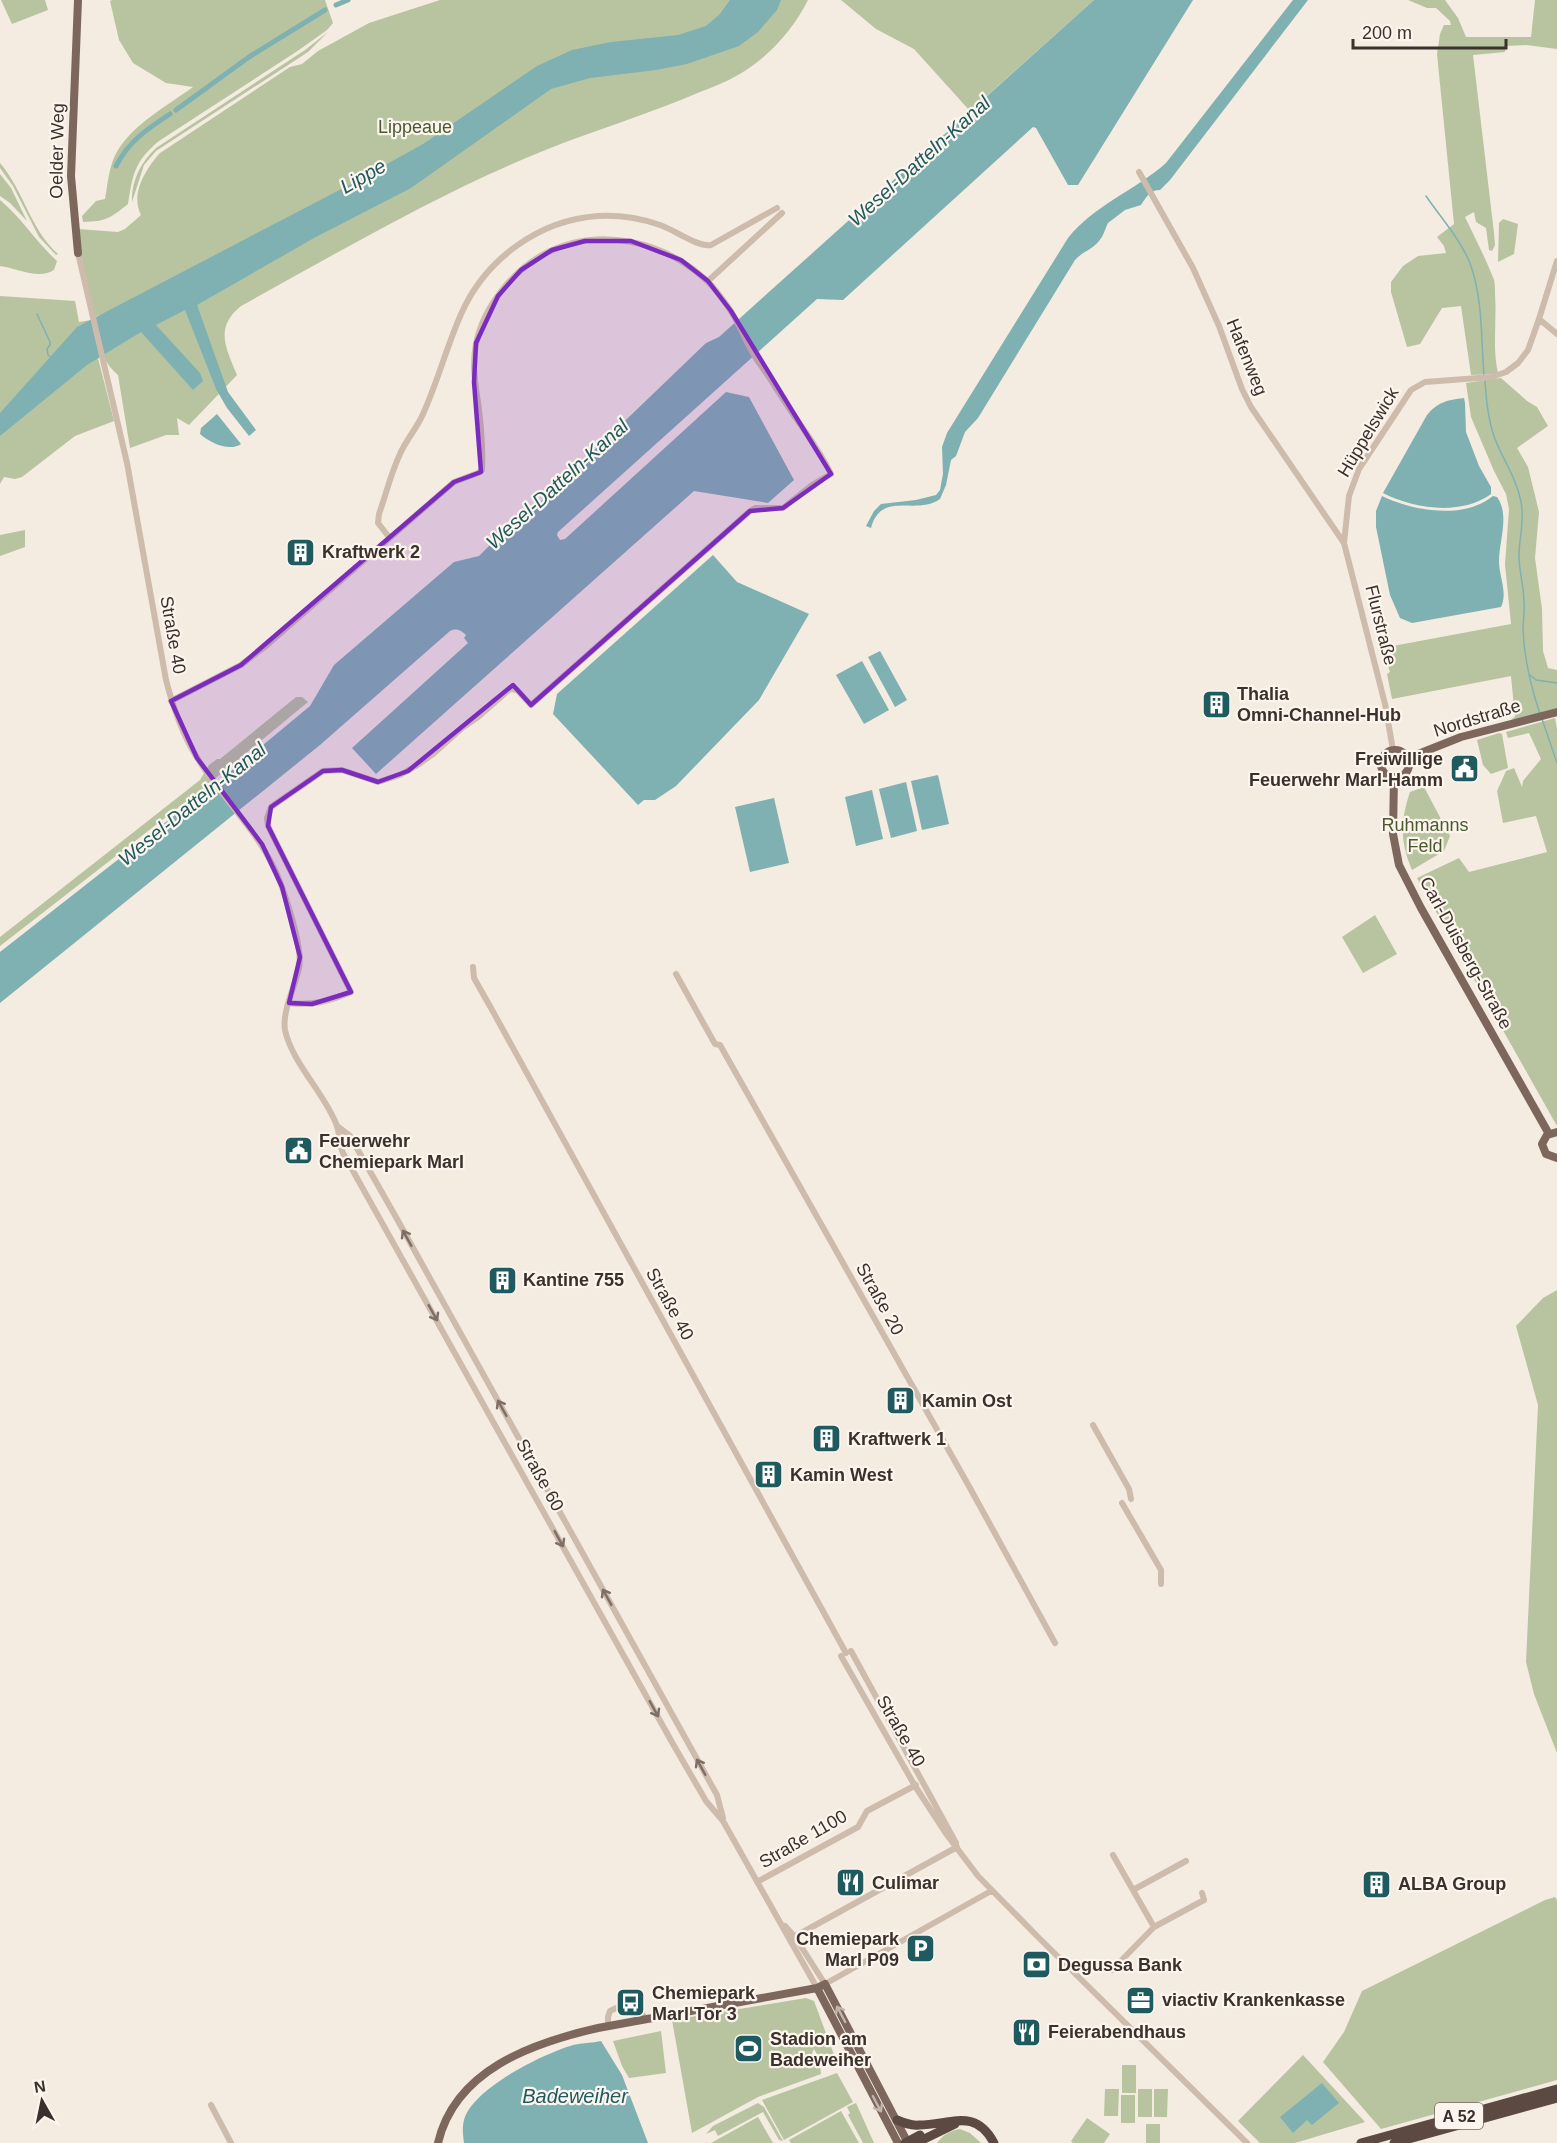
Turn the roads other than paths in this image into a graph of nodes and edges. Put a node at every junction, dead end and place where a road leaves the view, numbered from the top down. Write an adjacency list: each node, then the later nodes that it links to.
1 (78, 0): 3 (main road, Oelder Weg)
2 (1139, 172): 10 (street, Hafenweg)
3 (78, 253): 8 (street, Oelder Weg)
4 (1557, 262): 6 (street, Hüppelswick)
5 (708, 281): 9 (street); 9 (street); 18 (street)
6 (1539, 319): 7 (street); 10 (street, Hüppelswick)
7 (1557, 334)
8 (136, 513): 11 (street, Straße 40)
9 (389, 537): 11 (street)
10 (1344, 543): 13 (street, Flurstraße)
11 (171, 701): 18 (street, Straße 40)
12 (1555, 712): 14 (main road, Nordstraße)
13 (1393, 750): 14 (main road); 15 (main road)
14 (1408, 758): 15 (main road)
15 (1394, 777): 20 (main road, Carl-Duisberg-Straße)
16 (474, 968): 27 (street, Straße 40)
17 (676, 974): 26 (street, Straße 20)
18 (289, 1003): 19 (street, Straße 60)
19 (337, 1126): 31 (street, Straße 60, one-way to 31); 31 (street, one-way to 19)
20 (1553, 1133): 21 (main road)
21 (1557, 1158)
22 (1094, 1425): 23 (street)
23 (1131, 1499)
24 (1122, 1503): 25 (street)
25 (1161, 1584)
26 (1055, 1643)
27 (846, 1653): 28 (street); 29 (street, Straße 40)
28 (922, 1781): 29 (street, Straße 1100); 30 (street)
29 (915, 1786): 30 (street, Straße 40); 35 (street, Straße 1100)
30 (940, 1819): 32 (street)
31 (723, 1821): 35 (street, Straße 60)
32 (957, 1847): 37 (street); 40 (street)
33 (1113, 1855): 36 (street)
34 (1186, 1862): 36 (street)
35 (757, 1882): 40 (street, Straße 60)
36 (1133, 1890): 39 (street)
37 (991, 1891): 42 (street); 56 (street)
38 (1202, 1893): 39 (street)
39 (1154, 1927): 41 (street)
40 (793, 1938): 42 (street, Straße 60)
41 (1112, 1970)
42 (821, 1986): 43 (main road); 48 (main road, one-way to 42); 53 (main road, one-way to 53)
43 (645, 2017): 44 (main road); 44 (street)
44 (608, 2026): 52 (main road)
45 (1557, 2089): 57 (highway, A 52)
46 (1557, 2098): 58 (highway, A 52)
47 (211, 2105): 51 (street)
48 (897, 2120): 49 (highway); 53 (main road)
49 (946, 2121): 53 (highway); 55 (highway)
50 (932, 2138): 53 (highway); 54 (highway)
51 (231, 2143)
52 (438, 2143)
53 (907, 2143)
54 (989, 2143)
55 (994, 2143)
56 (1247, 2143)
57 (1361, 2143)
58 (1394, 2143)

